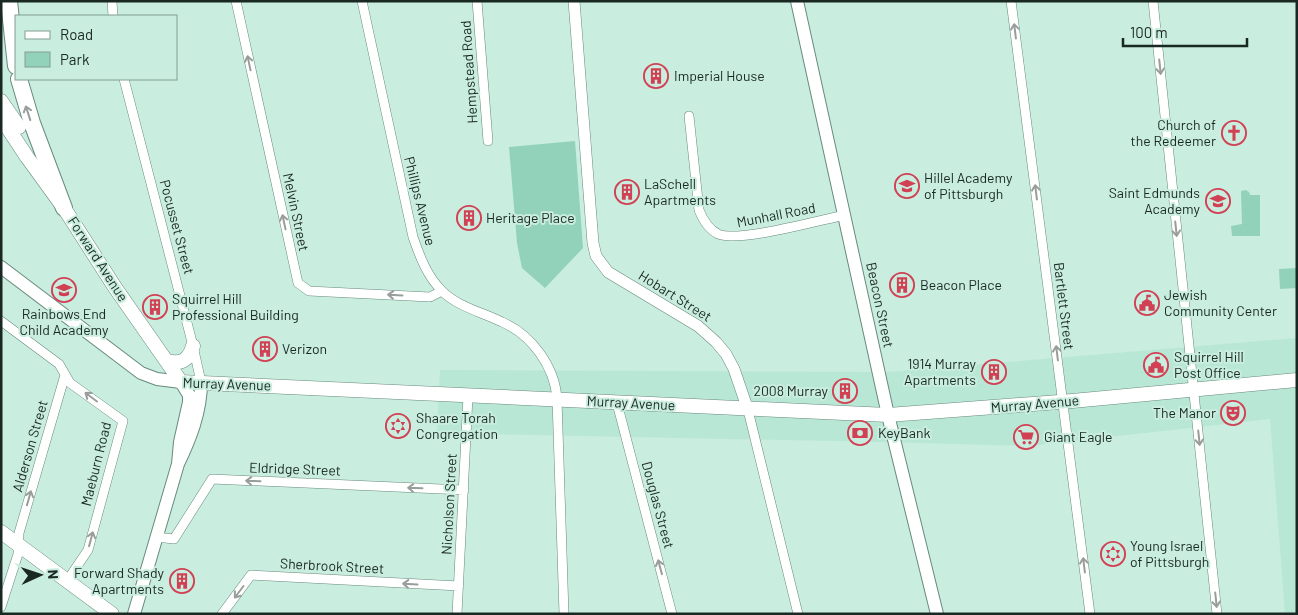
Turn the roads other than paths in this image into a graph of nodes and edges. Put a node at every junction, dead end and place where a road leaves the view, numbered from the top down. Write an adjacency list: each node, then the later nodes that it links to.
1 (9, 1): 11 (highway)
2 (112, 1): 10 (street)
3 (236, 1): 21 (street, Melvin Street, one-way to 3)
4 (362, 1): 21 (street, Phillips Avenue)
5 (478, 1): 17 (street, Hempstead Road)
6 (574, 1): 35 (street, Hobart Street)
7 (797, 1): 19 (main road, Beacon Street)
8 (1011, 1): 32 (street, Bartlett Street, one-way to 8)
9 (1153, 1): 29 (street, one-way to 29)
10 (113, 15)
11 (15, 59)
12 (19, 80): 18 (highway, one-way to 12)
13 (124, 80): 23 (street, Pocusset Street)
14 (1, 100): 18 (main road)
15 (689, 116): 19 (street, Munhall Road)
16 (1, 118): 18 (main road, Forward Avenue)
17 (488, 141)
18 (64, 208): 24 (main road, Forward Avenue)
19 (845, 215): 36 (main road, Beacon Street)
20 (1, 267): 27 (main road, Murray Avenue)
21 (442, 291): 31 (street, Phillips Avenue)
22 (1, 321): 25 (street)
23 (193, 346): 24 (main road); 28 (street, Pocusset Street)
24 (166, 361): 27 (main road, Forward Avenue)
25 (65, 375): 41 (street, Alderson Street, one-way to 25); 42 (street, Maeburn Road, one-way to 25)
26 (1297, 380): 29 (main road, Murray Avenue)
27 (181, 382): 28 (main road, Murray Avenue); 33 (main road, Forward Avenue)
28 (201, 389): 30 (main road, Murray Avenue); 33 (main road); 37 (main road)
29 (1194, 390): 32 (main road, Murray Avenue); 54 (street, one-way to 54)
30 (468, 396): 31 (main road, Murray Avenue); 38 (street, Nicholson Street)
31 (557, 399): 34 (main road, Murray Avenue); 49 (street, Phillips Avenue)
32 (1063, 401): 36 (main road, Murray Avenue); 53 (street, Bartlett Street, one-way to 32)
33 (189, 402): 37 (main road)
34 (616, 403): 35 (main road, Murray Avenue); 50 (street, Douglas Street, one-way to 34)
35 (748, 410): 36 (main road, Murray Avenue); 51 (street, Hobart Street)
36 (888, 415): 52 (main road, Beacon Street)
37 (178, 464): 40 (main road)
38 (464, 490): 40 (street, Eldridge Street, one-way to 40); 43 (street, Nicholson Street)
39 (1, 532): 41 (main road)
40 (156, 537): 46 (main road)
41 (18, 545): 42 (main road); 44 (street, Alderson Street)
42 (67, 581): 45 (main road)
43 (459, 586): 47 (street, Sherbrook Street, one-way to 47); 48 (street, Nicholson Street)
44 (1, 607)
45 (112, 614)
46 (134, 614)
47 (222, 614)
48 (458, 614)
49 (564, 614)
50 (672, 614)
51 (798, 614)
52 (937, 614)
53 (1090, 614)
54 (1217, 614)

